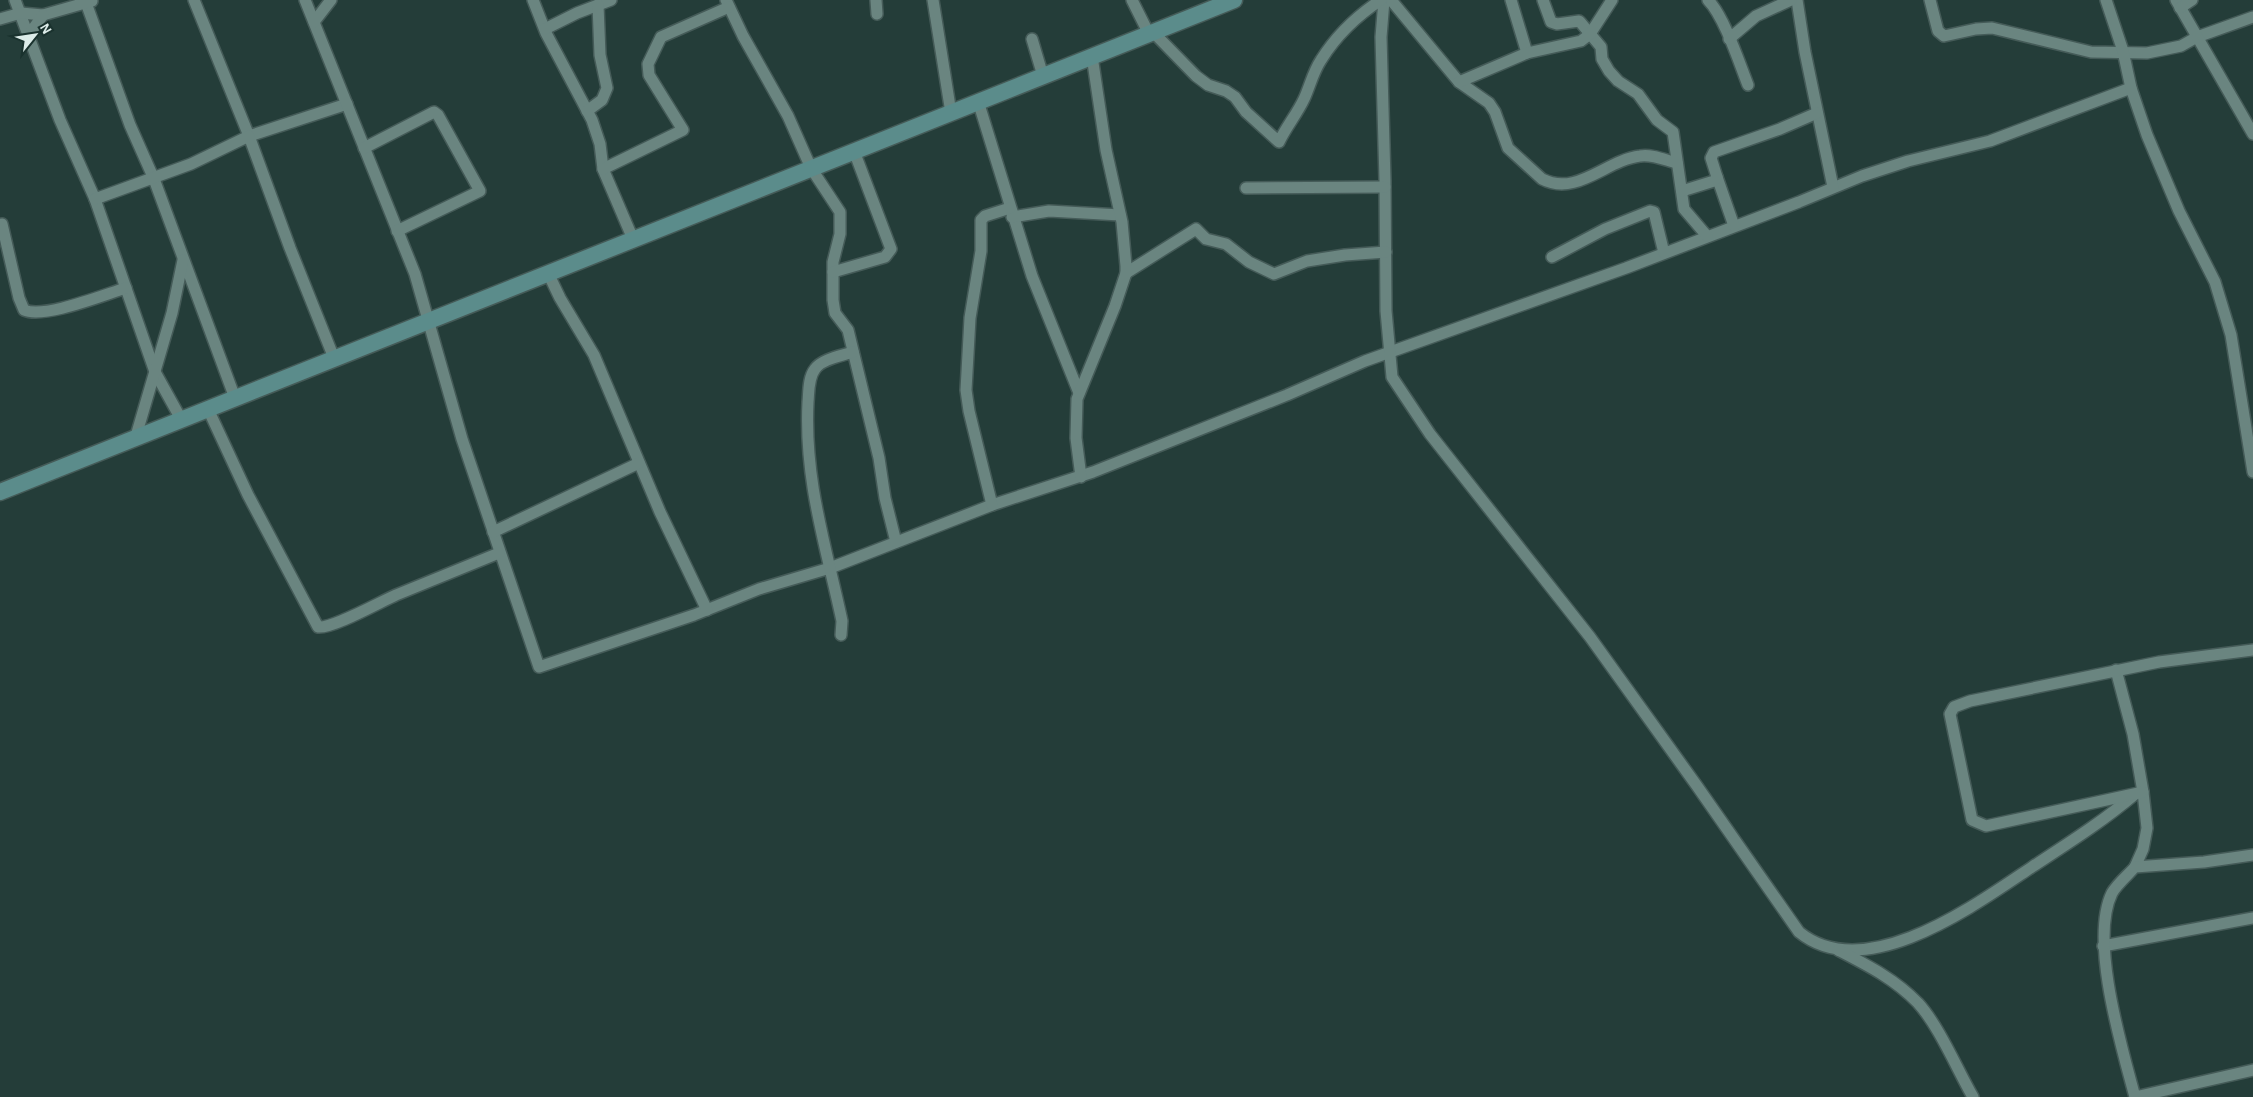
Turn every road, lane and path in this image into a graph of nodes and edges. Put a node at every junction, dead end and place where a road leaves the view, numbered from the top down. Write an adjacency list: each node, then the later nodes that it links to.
1 (15, 0): 26 (street)
2 (194, 0): 52 (street)
3 (305, 0): 31 (street)
4 (331, 0): 31 (street)
5 (533, 0): 32 (street)
6 (611, 0): 25 (street)
7 (876, 0): 27 (street)
8 (933, 0): 49 (street)
9 (1132, 0): 33 (street)
10 (1234, 0): 33 (main road)
11 (1382, 0): 33 (street); 60 (street)
12 (1391, 0): 43 (street)
13 (1511, 0): 40 (street)
14 (1543, 0): 34 (street)
15 (1612, 0): 34 (street)
16 (1708, 0): 38 (street)
17 (1791, 0): 38 (street)
18 (1797, 0): 50 (street)
19 (1930, 0): 39 (street)
20 (2106, 0): 39 (street)
21 (2192, 0): 24 (street)
22 (89, 1): 28 (street); 59 (street)
23 (727, 3): 56 (street); 57 (street)
24 (2178, 4): 36 (street)
25 (598, 5): 32 (street); 48 (street)
26 (21, 13): 28 (street); 30 (street); 35 (street)
27 (877, 14)
28 (44, 16): 35 (street)
29 (2253, 17): 36 (street)
30 (0, 20)
31 (314, 22): 47 (street)
32 (545, 29): 48 (street)
33 (1151, 33): 41 (main road)
34 (1590, 34): 40 (street); 55 (street)
35 (28, 36): 64 (street)
36 (2197, 37): 39 (street); 51 (street)
37 (1032, 38): 42 (street)
38 (1729, 39): 44 (street)
39 (2123, 51): 45 (street)
40 (1527, 54): 43 (street)
41 (1092, 56): 42 (main road); 66 (street)
42 (1043, 76): 46 (main road)
43 (1459, 82): 55 (street)
44 (1748, 85)
45 (2131, 88): 61 (street); 91 (street)
46 (978, 101): 49 (main road); 65 (street)
47 (347, 104): 52 (street); 53 (street)
48 (587, 111): 57 (street)
49 (951, 113): 54 (main road)
50 (1817, 113): 58 (street); 61 (street)
51 (2253, 134)
52 (249, 136): 59 (street); 83 (street)
53 (364, 148): 69 (street); 69 (street)
54 (854, 151): 56 (main road); 76 (street)
55 (1677, 164): 63 (street)
56 (811, 168): 71 (main road); 76 (street)
57 (603, 169): 71 (street)
58 (1716, 177): 63 (street); 68 (street)
59 (154, 179): 64 (street); 75 (street)
60 (1385, 187): 62 (street); 72 (street)
61 (1833, 187): 68 (street)
62 (1246, 188)
63 (1682, 191): 70 (street)
64 (95, 199): 79 (street)
65 (1011, 212): 66 (street); 85 (street); 94 (street)
66 (1120, 215): 77 (street)
67 (2, 224): 79 (street)
68 (1734, 226): 70 (street)
69 (397, 231): 80 (street)
70 (1706, 236): 73 (street)
71 (633, 240): 78 (main road)
72 (1386, 252): 77 (street); 82 (street)
73 (1664, 253): 74 (street); 82 (street)
74 (1552, 257)
75 (184, 260): 84 (street); 86 (street)
76 (833, 272): 81 (street)
77 (1126, 272): 85 (street)
78 (548, 273): 80 (main road); 90 (street)
79 (126, 288): 84 (street)
80 (428, 320): 83 (main road); 95 (street)
81 (853, 352): 96 (street); 98 (street)
82 (1389, 353): 92 (street); 108 (street)
83 (334, 358): 86 (main road)
84 (155, 372): 88 (street); 89 (street)
85 (1079, 392): 92 (street)
86 (236, 398): 87 (main road)
87 (208, 409): 88 (main road); 97 (street)
88 (181, 419): 89 (main road)
89 (136, 436): 93 (main road)
90 (639, 463): 95 (street); 99 (street)
91 (2253, 472)
92 (1081, 477): 94 (street)
93 (0, 492)
94 (992, 506): 96 (street)
95 (493, 532): 97 (street)
96 (896, 542): 98 (street)
97 (499, 553): 99 (street)
98 (830, 568): 99 (street); 100 (street)
99 (707, 610)
100 (841, 635)
101 (2253, 650): 102 (street)
102 (2116, 670): 103 (street); 103 (street)
103 (2139, 794): 105 (street); 108 (street)
104 (2253, 854): 105 (street)
105 (2135, 867): 107 (street)
106 (2253, 918): 107 (street)
107 (2103, 946): 111 (street)
108 (1836, 949): 110 (street)
109 (2253, 1070): 111 (street)
110 (1973, 1097)
111 (2135, 1097)

